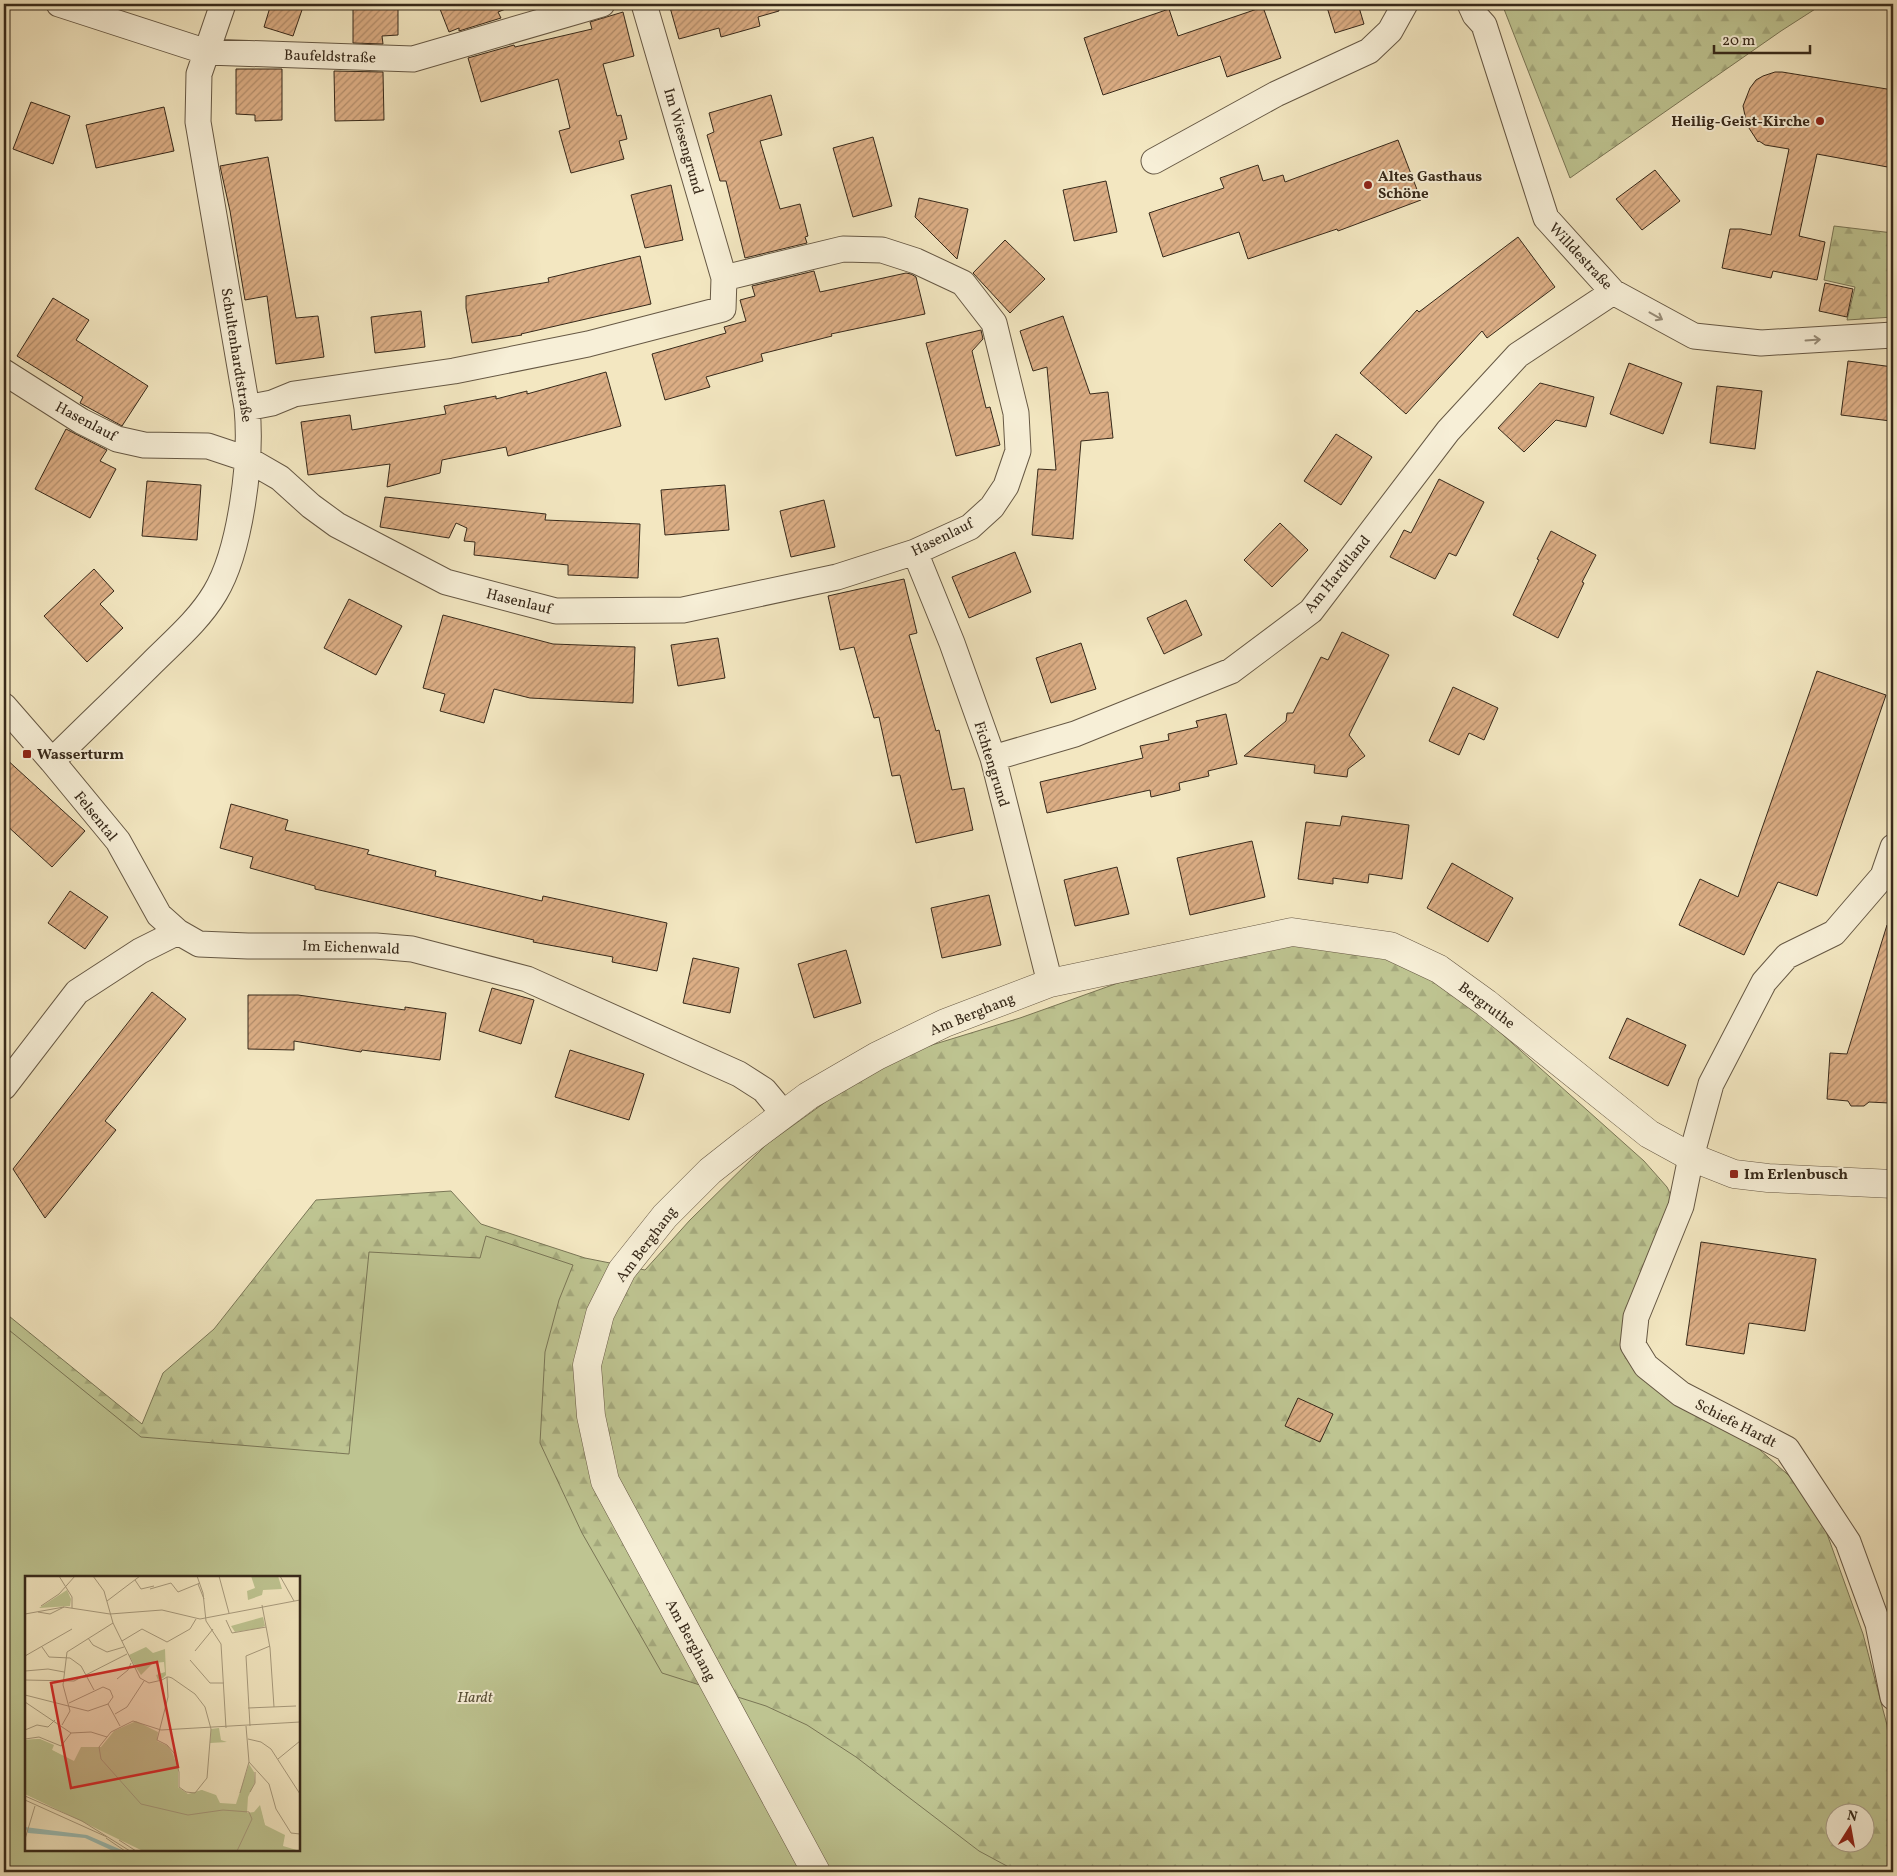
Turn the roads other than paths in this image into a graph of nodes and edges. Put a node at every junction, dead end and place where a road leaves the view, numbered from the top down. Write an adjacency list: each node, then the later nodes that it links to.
1 (59, 4): 7 (street, Baufeldstraße)
2 (223, 4): 7 (street, Schultenhardtstraße)
3 (602, 4): 7 (street, Baufeldstraße)
4 (644, 4): 9 (street, Im Wiesengrund)
5 (1404, 4): 8 (street)
6 (1470, 4): 10 (street, Willdestraße)
7 (207, 52): 13 (street, Schultenhardtstraße)
8 (1154, 161)
9 (724, 278): 13 (street); 15 (street, Hasenlauf)
10 (1613, 292): 11 (street, Willdestraße, one-way to 11); 17 (street, Am Hardtland)
11 (1893, 335)
12 (4, 372): 14 (street, Hasenlauf)
13 (247, 408): 14 (street, Schultenhardtstraße)
14 (247, 460): 15 (street, Hasenlauf); 18 (street, Schultenhardtstraße)
15 (915, 552): 17 (street, Fichtengrund)
16 (4, 706): 18 (street, Felsental)
17 (993, 758): 21 (street, Fichtengrund)
18 (52, 761): 20 (street, Felsental)
19 (1893, 847): 24 (street)
20 (178, 932): 22 (street); 23 (street, Im Eichenwald)
21 (1050, 983): 23 (street, Am Berghang); 24 (street, Bergruthe)
22 (4, 1087)
23 (784, 1114): 27 (street, Am Berghang)
24 (1691, 1156): 25 (street, Bergruthe); 26 (street, Schiefe Hardt)
25 (1893, 1184)
26 (1893, 1697)
27 (816, 1872)

